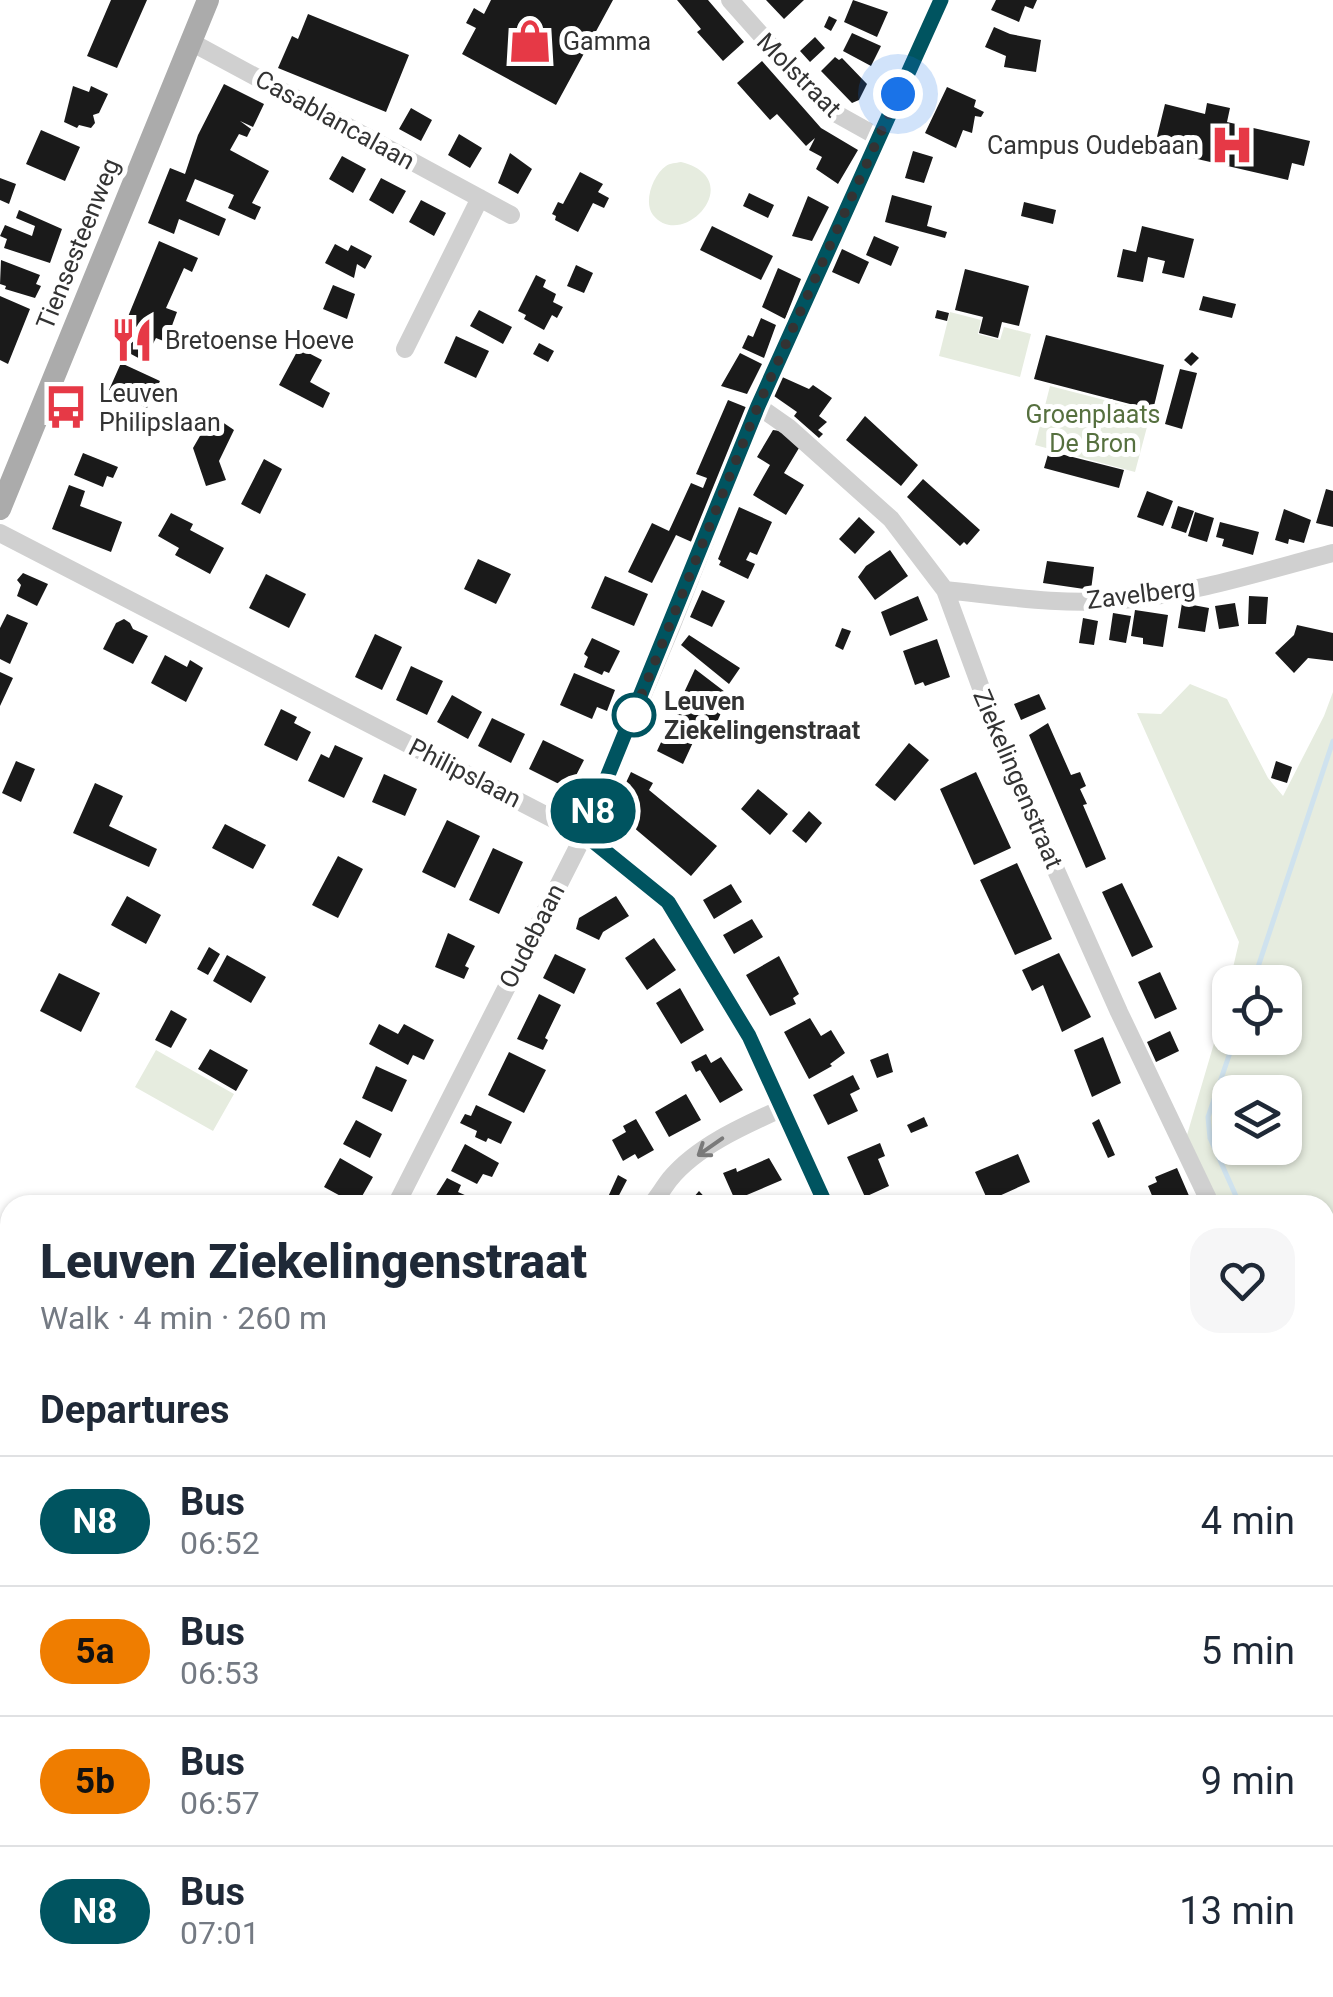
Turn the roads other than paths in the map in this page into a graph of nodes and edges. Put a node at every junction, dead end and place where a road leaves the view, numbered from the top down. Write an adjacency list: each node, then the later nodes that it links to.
1 (208, 0): 4 (main road, Tiensesteenweg)
2 (730, 0): 5 (street, Molstraat)
3 (941, 0): 5 (street, Oudebaan)
4 (191, 42): 6 (street, Casablancalaan); 10 (main road, Tiensesteenweg)
5 (878, 138): 9 (street, Oudebaan)
6 (480, 198): 7 (street, Casablancalaan); 8 (street)
7 (512, 215)
8 (405, 349)
9 (758, 406): 13 (street, Ziekelingenstraat); 14 (street, Oudebaan)
10 (0, 510)
11 (0, 533): 14 (street, Philipslaan)
12 (1333, 553): 13 (street, Zavelberg)
13 (944, 590): 19 (street, Ziekelingenstraat)
14 (584, 834): 15 (street, Philipslaan); 16 (street, Oudebaan)
15 (783, 1108): 17 (street, one-way to 17); 18 (street, Philipslaan)
16 (401, 1195)
17 (658, 1195)
18 (822, 1195)
19 (1206, 1195)

